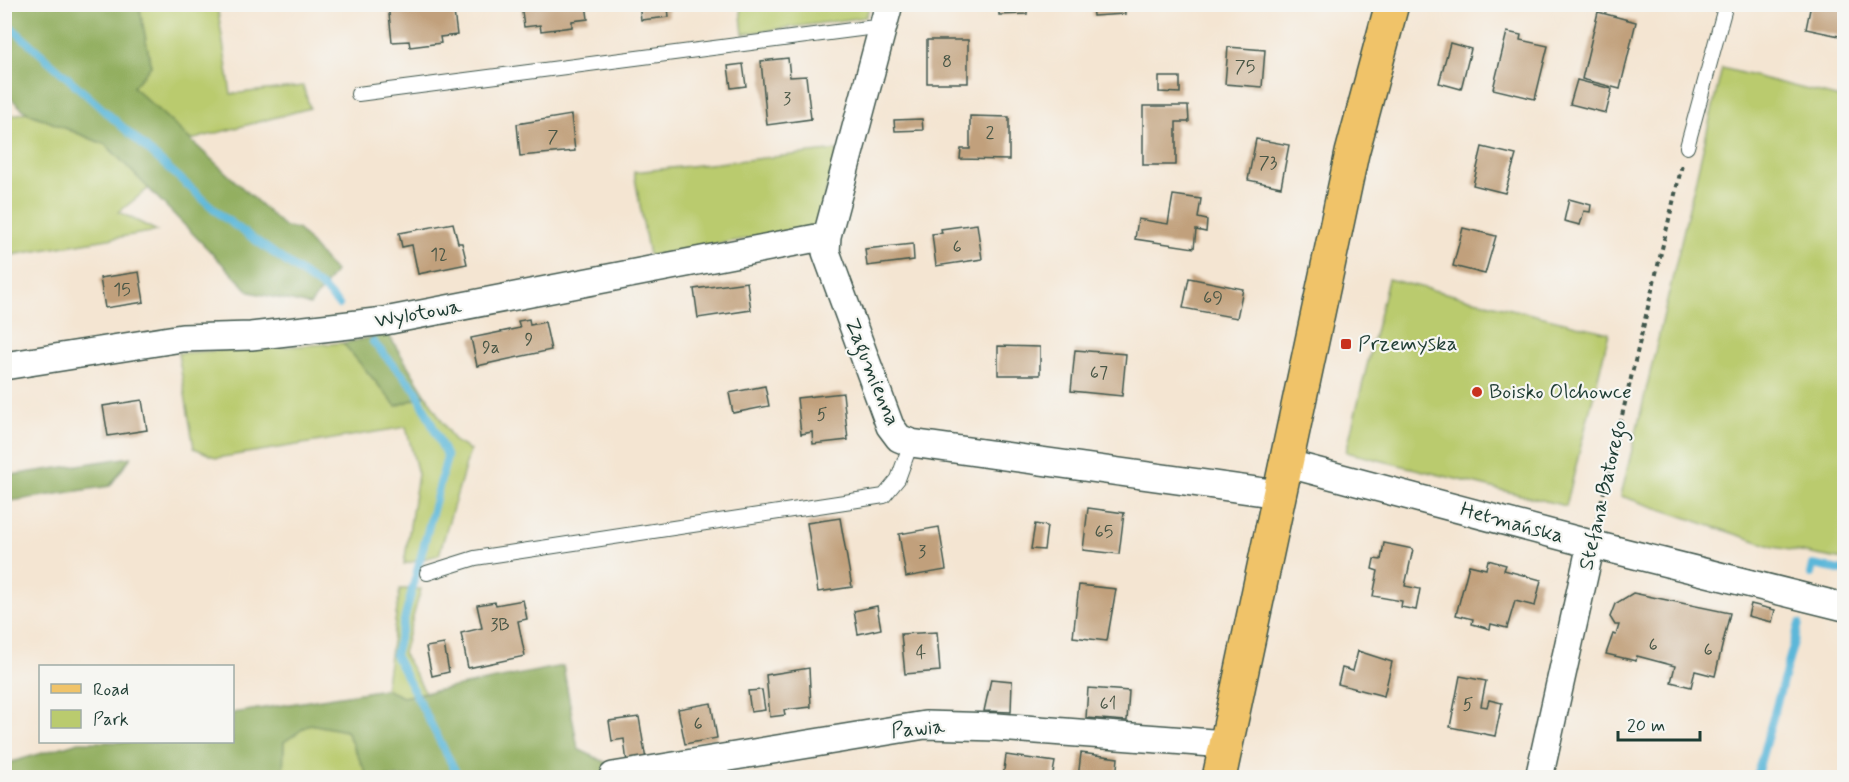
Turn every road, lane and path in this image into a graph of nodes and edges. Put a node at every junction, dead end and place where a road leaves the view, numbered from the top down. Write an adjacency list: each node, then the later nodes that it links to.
1 (1392, 4): 9 (main road)
2 (1726, 4): 5 (lane)
3 (886, 15): 4 (lane); 6 (street, Zagumienna)
4 (358, 94)
5 (1687, 147): 11 (path, Stefana Batorego)
6 (827, 236): 7 (street, Wylotowa); 8 (street, Zagumienna)
7 (4, 366)
8 (911, 443): 10 (street, Zagumienna); 12 (lane)
9 (1285, 463): 10 (main road); 11 (street, Hetmańska)
10 (1278, 494): 14 (main road)
11 (1591, 544): 13 (street, Hetmańska); 17 (street, Stefana Batorego)
12 (427, 573)
13 (1845, 607)
14 (1226, 744): 15 (street, Pawia); 16 (main road)
15 (613, 776)
16 (1219, 777)
17 (1539, 777)

